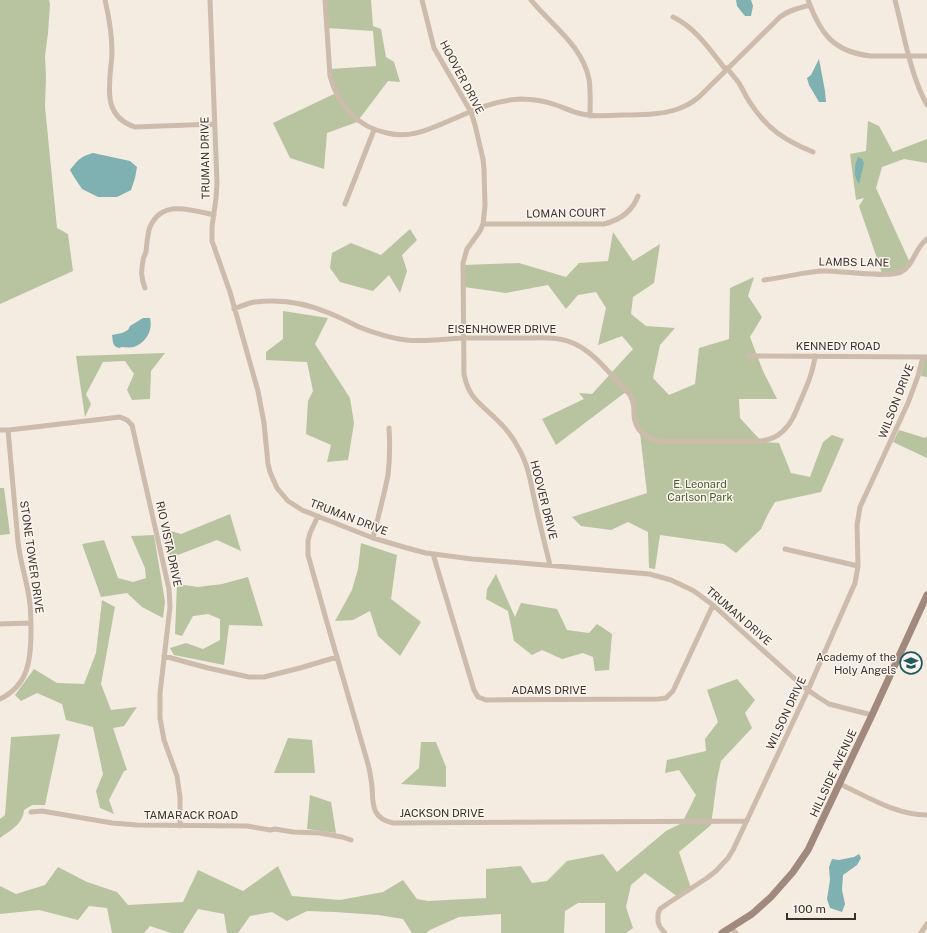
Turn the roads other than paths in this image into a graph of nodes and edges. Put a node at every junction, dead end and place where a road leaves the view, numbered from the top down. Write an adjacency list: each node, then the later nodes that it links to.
1 (105, 0): 15 (street)
2 (210, 0): 15 (street, TRUMAN DRIVE)
3 (325, 0): 16 (street)
4 (422, 0): 13 (street, HOOVER DRIVE)
5 (531, 0): 14 (street)
6 (895, 0): 9 (street)
7 (809, 2): 9 (street); 11 (street)
8 (673, 17): 11 (street)
9 (909, 56): 10 (street); 12 (street)
10 (927, 56)
11 (726, 69): 14 (street); 17 (street)
12 (927, 105)
13 (471, 112): 14 (street); 16 (street); 21 (street, HOOVER DRIVE)
14 (590, 116)
15 (215, 124): 20 (street, TRUMAN DRIVE)
16 (374, 130): 19 (street)
17 (813, 152)
18 (638, 196): 21 (street, LOMAN COURT)
19 (345, 204)
20 (214, 215): 24 (street); 25 (street, TRUMAN DRIVE)
21 (483, 224): 26 (street, HOOVER DRIVE)
22 (927, 239): 23 (street, LAMBS LANE)
23 (764, 280)
24 (145, 288)
25 (234, 308): 26 (street, EISENHOWER DRIVE); 33 (street, TRUMAN DRIVE)
26 (464, 338): 28 (street, EISENHOWER DRIVE); 37 (street, HOOVER DRIVE)
27 (748, 356): 28 (street, KENNEDY ROAD)
28 (815, 356): 29 (street, KENNEDY ROAD)
29 (925, 357): 38 (street, WILSON DRIVE)
30 (389, 428): 34 (street)
31 (0, 430): 32 (street, RIO VISTA DRIVE)
32 (8, 430): 41 (street, STONE TOWER DRIVE); 43 (street, RIO VISTA DRIVE)
33 (318, 516): 34 (street, TRUMAN DRIVE); 44 (street, JACKSON DRIVE)
34 (373, 538): 36 (street, TRUMAN DRIVE)
35 (785, 549): 38 (street)
36 (433, 554): 37 (street, TRUMAN DRIVE); 40 (street, ADAMS DRIVE)
37 (550, 565): 40 (street, TRUMAN DRIVE)
38 (858, 566): 45 (street, WILSON DRIVE)
39 (927, 595): 47 (main road, HILLSIDE AVENUE)
40 (713, 605): 45 (street, TRUMAN DRIVE)
41 (31, 623): 42 (street); 46 (street, STONE TOWER DRIVE)
42 (0, 624)
43 (164, 656): 44 (street); 52 (street, RIO VISTA DRIVE)
44 (337, 657): 51 (street, JACKSON DRIVE)
45 (808, 690): 47 (street, TRUMAN DRIVE); 51 (street, WILSON DRIVE)
46 (0, 699)
47 (872, 715): 48 (main road, HILLSIDE AVENUE)
48 (844, 775): 50 (street); 55 (main road, HILLSIDE AVENUE)
49 (31, 812): 52 (street, TAMARACK ROAD)
50 (927, 815)
51 (747, 821): 56 (street, WILSON DRIVE)
52 (180, 826): 53 (street, TAMARACK ROAD)
53 (351, 840)
54 (927, 924): 58 (street)
55 (734, 930): 57 (main road, HILLSIDE AVENUE)
56 (665, 933)
57 (722, 933)
58 (921, 933)

